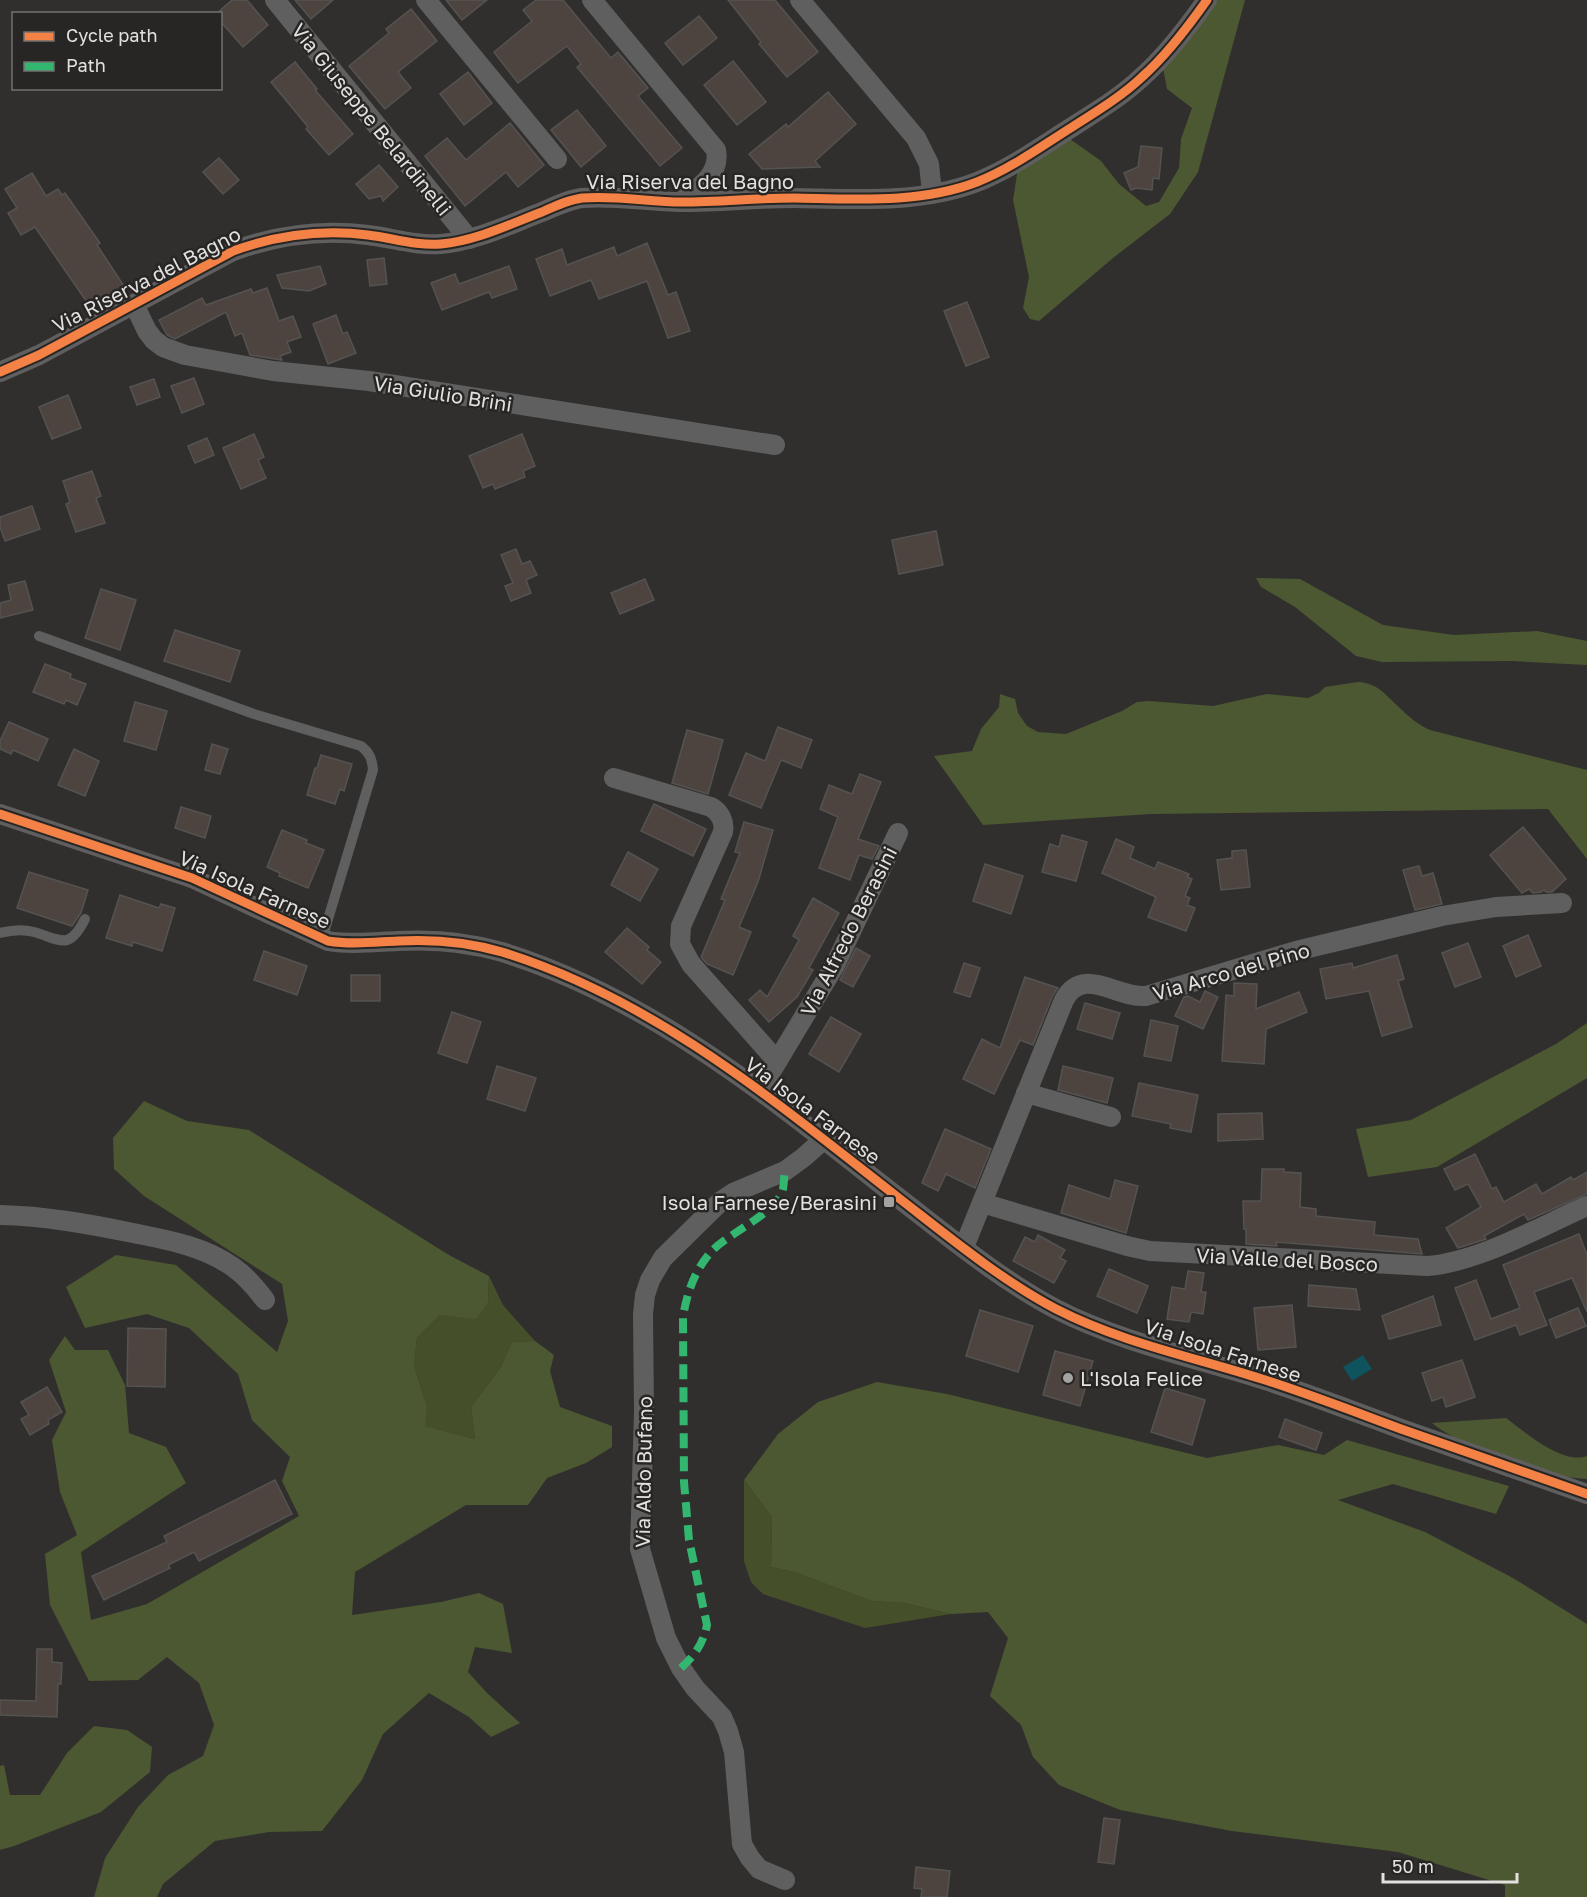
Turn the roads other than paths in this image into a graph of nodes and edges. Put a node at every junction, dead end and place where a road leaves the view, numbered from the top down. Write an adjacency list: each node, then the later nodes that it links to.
1 (275, 0): 9 (street, Via Giuseppe Belardinelli)
2 (426, 0): 6 (street)
3 (592, 0): 8 (street)
4 (800, 0): 7 (street)
5 (1207, 0): 7 (street, Via Riserva del Bagno)
6 (557, 159)
7 (932, 194): 8 (street, Via Riserva del Bagno)
8 (680, 202): 9 (street, Via Riserva del Bagno)
9 (469, 239): 10 (street, Via Riserva del Bagno)
10 (134, 304): 11 (street, Via Riserva del Bagno); 12 (street, Via Giulio Brini)
11 (0, 372)
12 (776, 445)
13 (39, 636): 20 (lane)
14 (615, 778): 21 (street)
15 (0, 814): 20 (street, Via Isola Farnese)
16 (898, 833): 21 (street, Via Alfredo Berasini)
17 (1562, 903): 23 (street, Via Arco del Pino)
18 (85, 919): 19 (lane)
19 (0, 933)
20 (322, 939): 22 (street, Via Isola Farnese)
21 (777, 1061): 22 (street, Via Alfredo Berasini)
22 (760, 1090): 25 (street, Via Isola Farnese)
23 (1026, 1093): 24 (street); 26 (street, Via Arco del Pino)
24 (1112, 1117)
25 (823, 1140): 29 (street, Via Isola Farnese); 32 (street, Via Aldo Bufano)
26 (982, 1203): 27 (street, Via Valle del Bosco); 29 (street, Via Arco del Pino)
27 (1587, 1206)
28 (0, 1215): 30 (street)
29 (964, 1247): 31 (street, Via Isola Farnese)
30 (265, 1300)
31 (1587, 1494)
32 (785, 1880)

